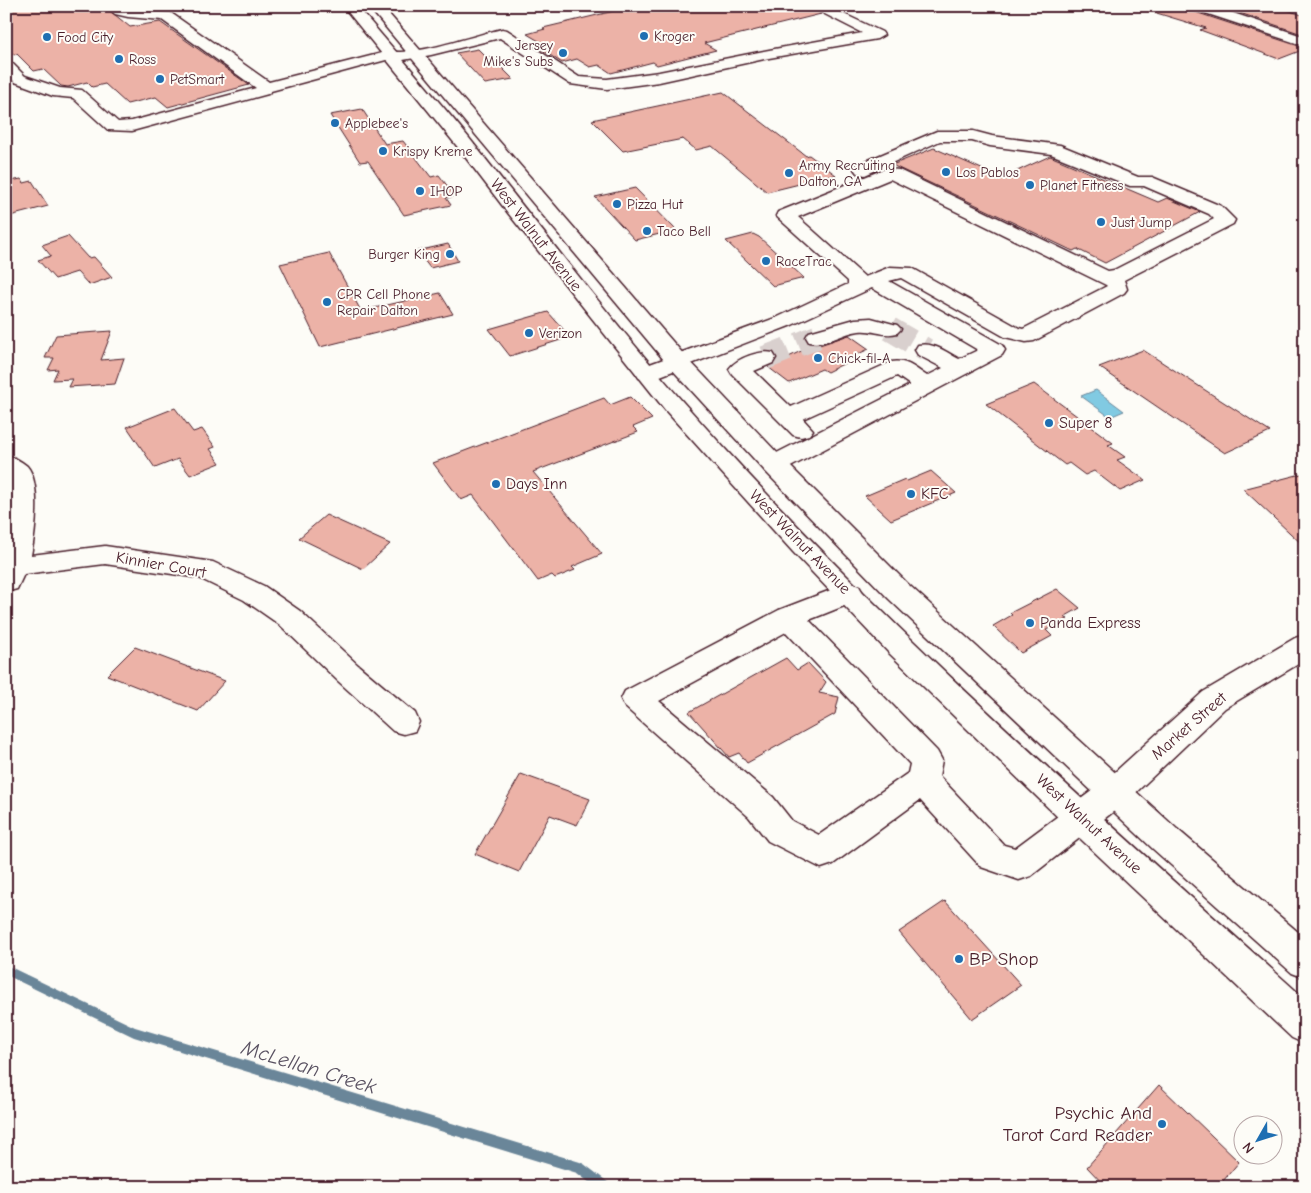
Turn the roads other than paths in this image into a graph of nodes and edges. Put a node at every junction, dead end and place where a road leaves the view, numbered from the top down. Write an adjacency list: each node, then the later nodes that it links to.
1 (113, 6): 9 (main road)
2 (350, 6): 7 (main road, West Walnut Avenue)
3 (375, 6): 7 (main road, West Walnut Avenue)
4 (816, 6): 7 (main road)
5 (1198, 6): 6 (main road)
6 (1305, 42)
7 (399, 56): 9 (main road); 17 (main road, West Walnut Avenue); 19 (main road, West Walnut Avenue)
8 (6, 65): 9 (main road)
9 (266, 86)
10 (875, 179): 11 (main road); 11 (main road); 12 (main road)
11 (1104, 277): 12 (main road)
12 (866, 284): 17 (main road); 18 (main road)
13 (890, 329): 14 (main road)
14 (817, 337)
15 (926, 350): 18 (main road)
16 (765, 358): 21 (main road)
17 (677, 361): 19 (main road); 24 (main road, West Walnut Avenue)
18 (958, 368): 20 (main road)
19 (647, 373): 26 (main road, West Walnut Avenue)
20 (926, 386): 21 (main road); 22 (main road)
21 (788, 417): 22 (main road)
22 (815, 443): 24 (main road)
23 (6, 463): 25 (main road)
24 (774, 465): 31 (main road, West Walnut Avenue)
25 (11, 575): 29 (main road, Kinnier Court)
26 (849, 593): 27 (main road); 32 (main road, West Walnut Avenue)
27 (789, 617): 30 (main road); 30 (main road)
28 (1305, 646): 31 (main road, Market Street)
29 (404, 722)
30 (922, 780): 32 (main road, Market Street)
31 (1116, 791): 32 (main road, Market Street); 33 (main road, West Walnut Avenue)
32 (1080, 817): 34 (main road, West Walnut Avenue)
33 (1305, 961)
34 (1305, 1025)

